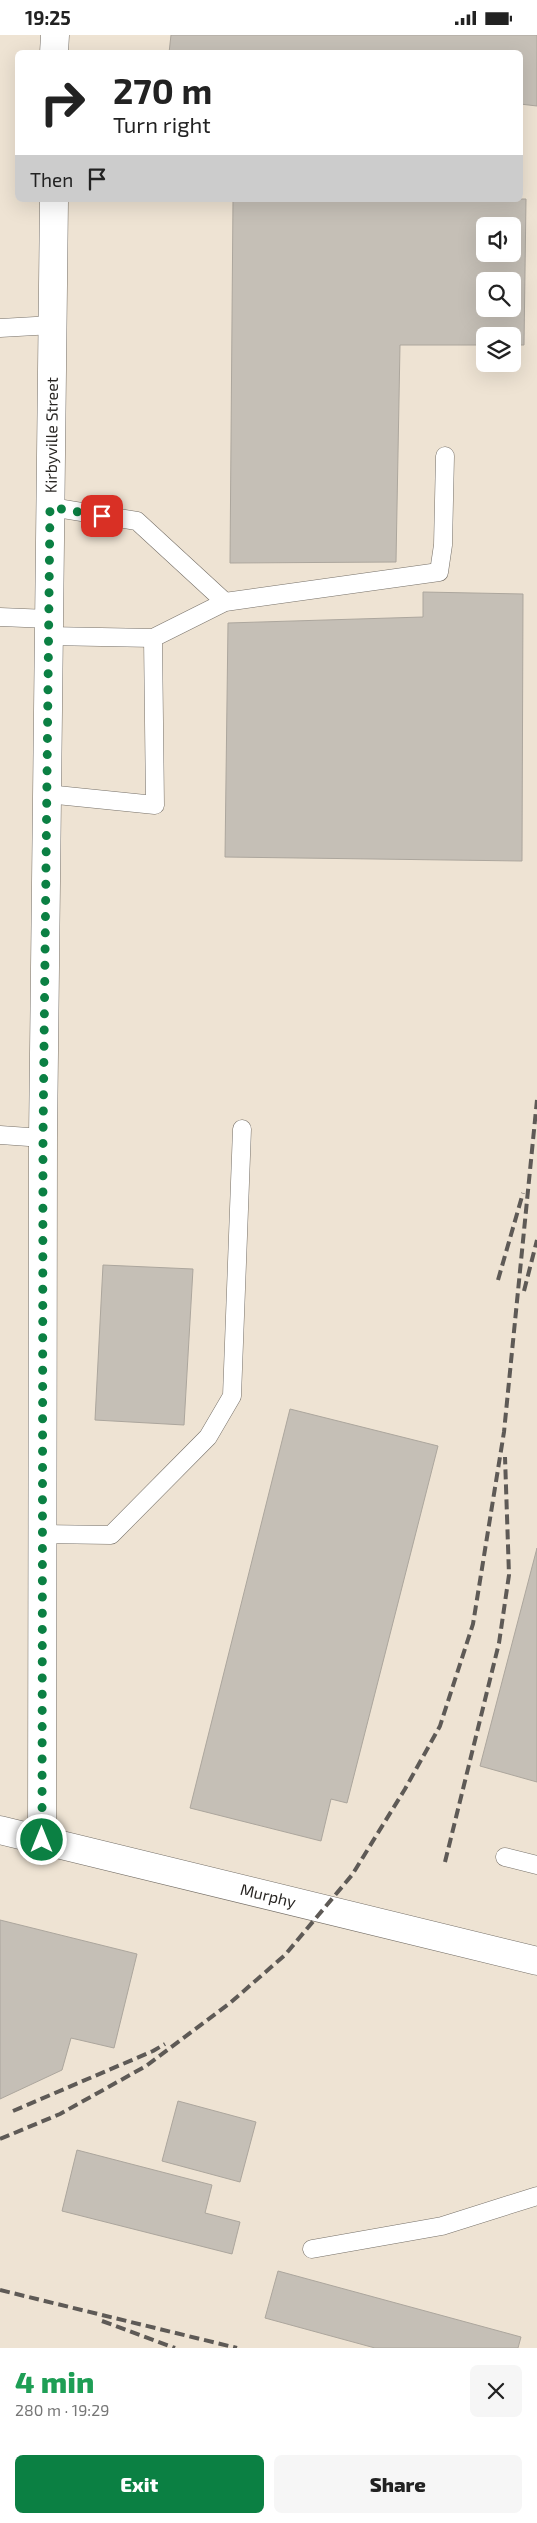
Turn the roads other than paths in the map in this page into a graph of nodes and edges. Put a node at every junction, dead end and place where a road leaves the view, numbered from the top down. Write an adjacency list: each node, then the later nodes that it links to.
1 (54, 35): 2 (street)
2 (54, 50)
3 (54, 202): 4 (street, Kirbyville Street)
4 (53, 325): 5 (lane); 7 (street, Kirbyville Street)
5 (0, 328)
6 (445, 456): 8 (lane)
7 (50, 507): 8 (lane); 10 (street, Kirbyville Street)
8 (225, 602): 11 (lane)
9 (0, 617): 10 (lane)
10 (49, 628): 11 (lane); 12 (street, Kirbyville Street)
11 (153, 638): 12 (lane)
12 (47, 793): 15 (street, Kirbyville Street)
13 (242, 1129): 16 (lane)
14 (0, 1135): 15 (lane)
15 (43, 1138): 16 (street, Kirbyville Street)
16 (41, 1534): 18 (street, Kirbyville Street)
17 (0, 1829): 18 (street, Murphy)
18 (42, 1840): 21 (street, Murphy)
19 (505, 1857): 20 (lane)
20 (537, 1865)
21 (537, 1961)
22 (537, 2196): 23 (lane)
23 (312, 2249)

